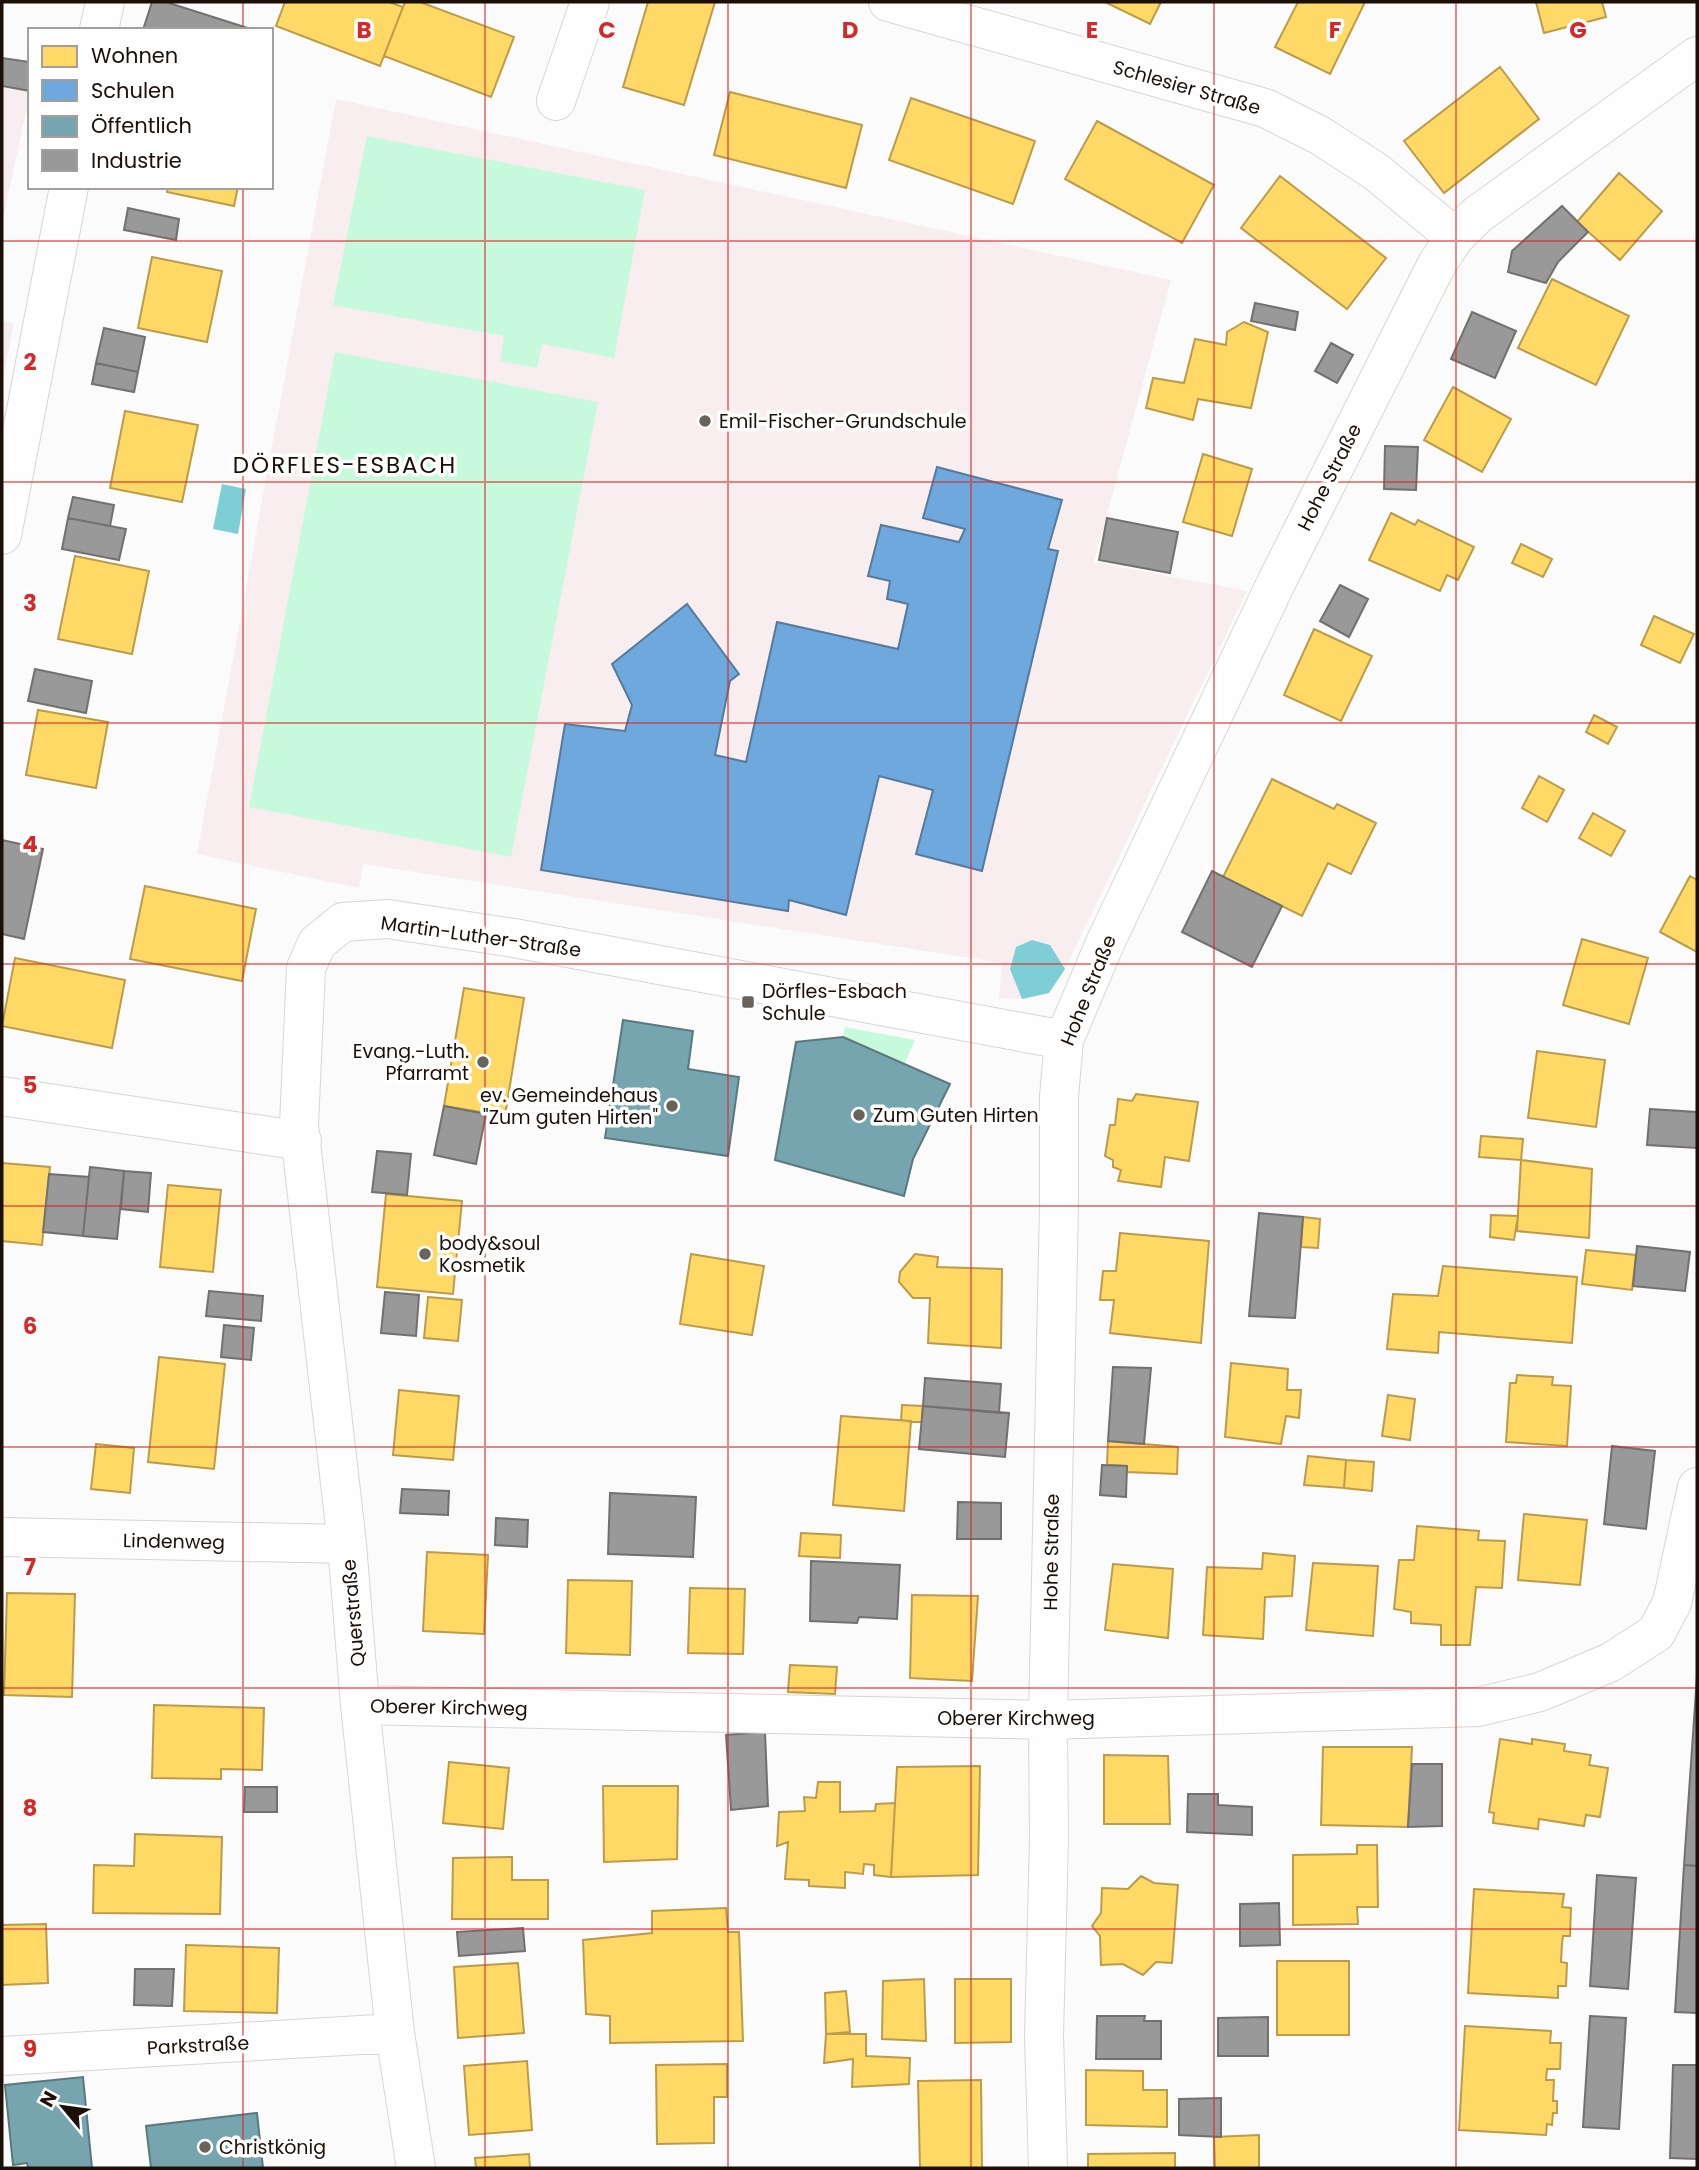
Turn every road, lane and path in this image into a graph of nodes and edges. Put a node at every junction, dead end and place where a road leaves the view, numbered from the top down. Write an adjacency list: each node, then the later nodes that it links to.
1 (104, 2): 4 (street)
2 (590, 2): 6 (street)
3 (888, 2): 8 (street, Schlesier Straße)
4 (99, 28)
5 (1697, 56): 8 (street, Hohe Straße)
6 (556, 102)
7 (69, 189): 9 (street)
8 (1455, 237): 10 (street, Hohe Straße)
9 (2, 535)
10 (1064, 1040): 12 (street, Martin-Luther-Straße); 17 (street, Hohe Straße)
11 (2, 1096): 12 (street)
12 (302, 1141): 15 (street, Querstraße)
13 (1697, 1487): 17 (street, Oberer Kirchweg)
14 (2, 1537): 15 (street, Lindenweg)
15 (347, 1544): 16 (street, Querstraße)
16 (360, 1705): 17 (street, Oberer Kirchweg); 18 (street, Querstraße)
17 (1048, 1720): 21 (street, Hohe Straße)
18 (395, 2034): 19 (street, Parkstraße); 20 (street, Querstraße)
19 (2, 2056)
20 (416, 2168)
21 (1048, 2168)

